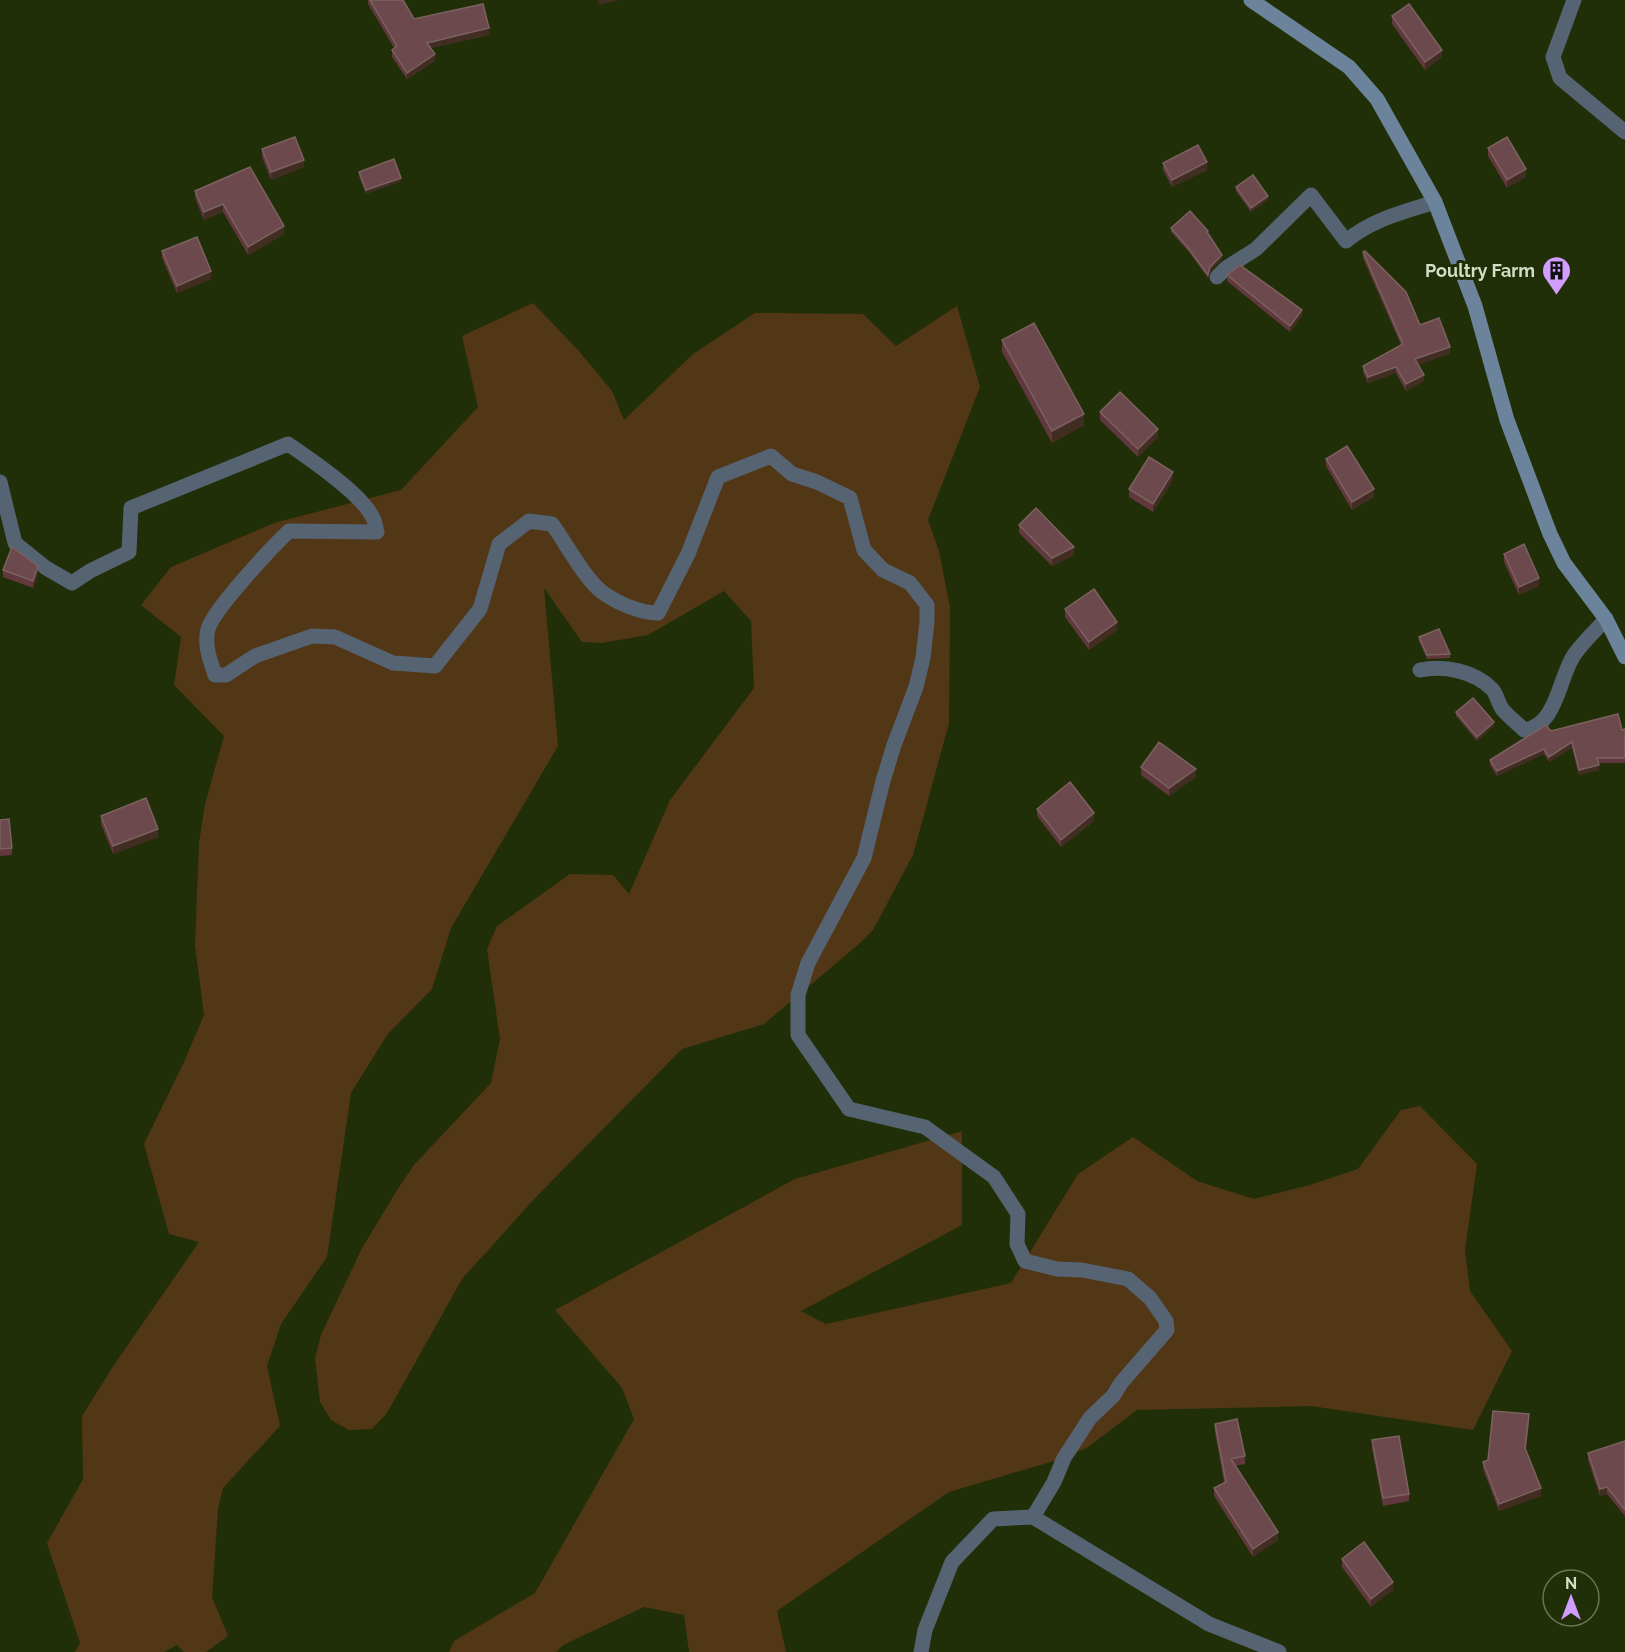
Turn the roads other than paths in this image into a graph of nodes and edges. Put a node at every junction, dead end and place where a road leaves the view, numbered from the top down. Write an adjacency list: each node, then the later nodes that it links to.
1 (1251, 0): 4 (main road)
2 (1574, 0): 3 (street)
3 (1625, 132)
4 (1435, 202): 5 (street); 7 (main road)
5 (1217, 277)
6 (0, 482): 10 (street)
7 (1606, 619): 8 (main road); 9 (street)
8 (1625, 657)
9 (1420, 670)
10 (1033, 1517): 11 (street); 12 (street)
11 (921, 1652)
12 (1279, 1652)

